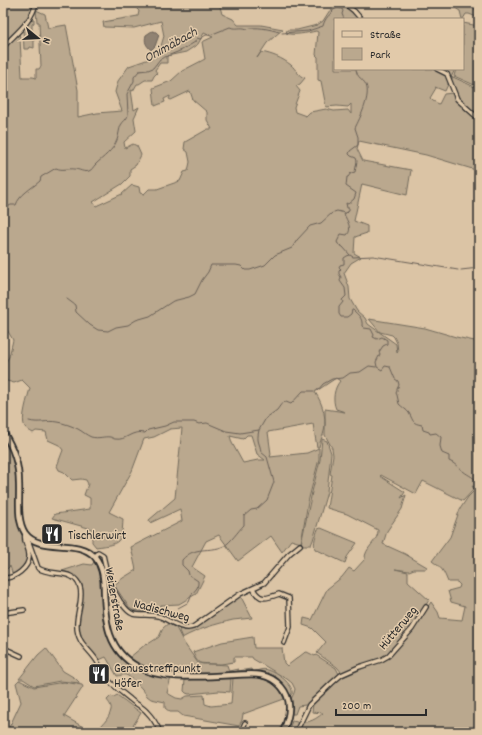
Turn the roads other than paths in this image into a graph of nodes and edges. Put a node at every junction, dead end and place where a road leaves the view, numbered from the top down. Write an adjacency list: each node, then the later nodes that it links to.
1 (36, 3): 4 (street)
2 (344, 3): 3 (street)
3 (360, 18)
4 (3, 47)
5 (439, 70): 6 (street)
6 (479, 119)
7 (3, 432): 8 (main road)
8 (26, 533): 10 (main road, Weizerstraße); 11 (street); 20 (street)
9 (300, 545): 12 (street, Nadischweg)
10 (94, 557): 12 (street, Nadischweg); 22 (main road, Weizerstraße)
11 (3, 578)
12 (253, 588): 16 (street)
13 (426, 607): 23 (street, Hütterweg)
14 (24, 610): 15 (street)
15 (3, 613)
16 (284, 643)
17 (3, 650): 18 (street)
18 (21, 656)
19 (245, 723): 21 (street)
20 (160, 732)
21 (241, 732)
22 (283, 732)
23 (296, 732)

